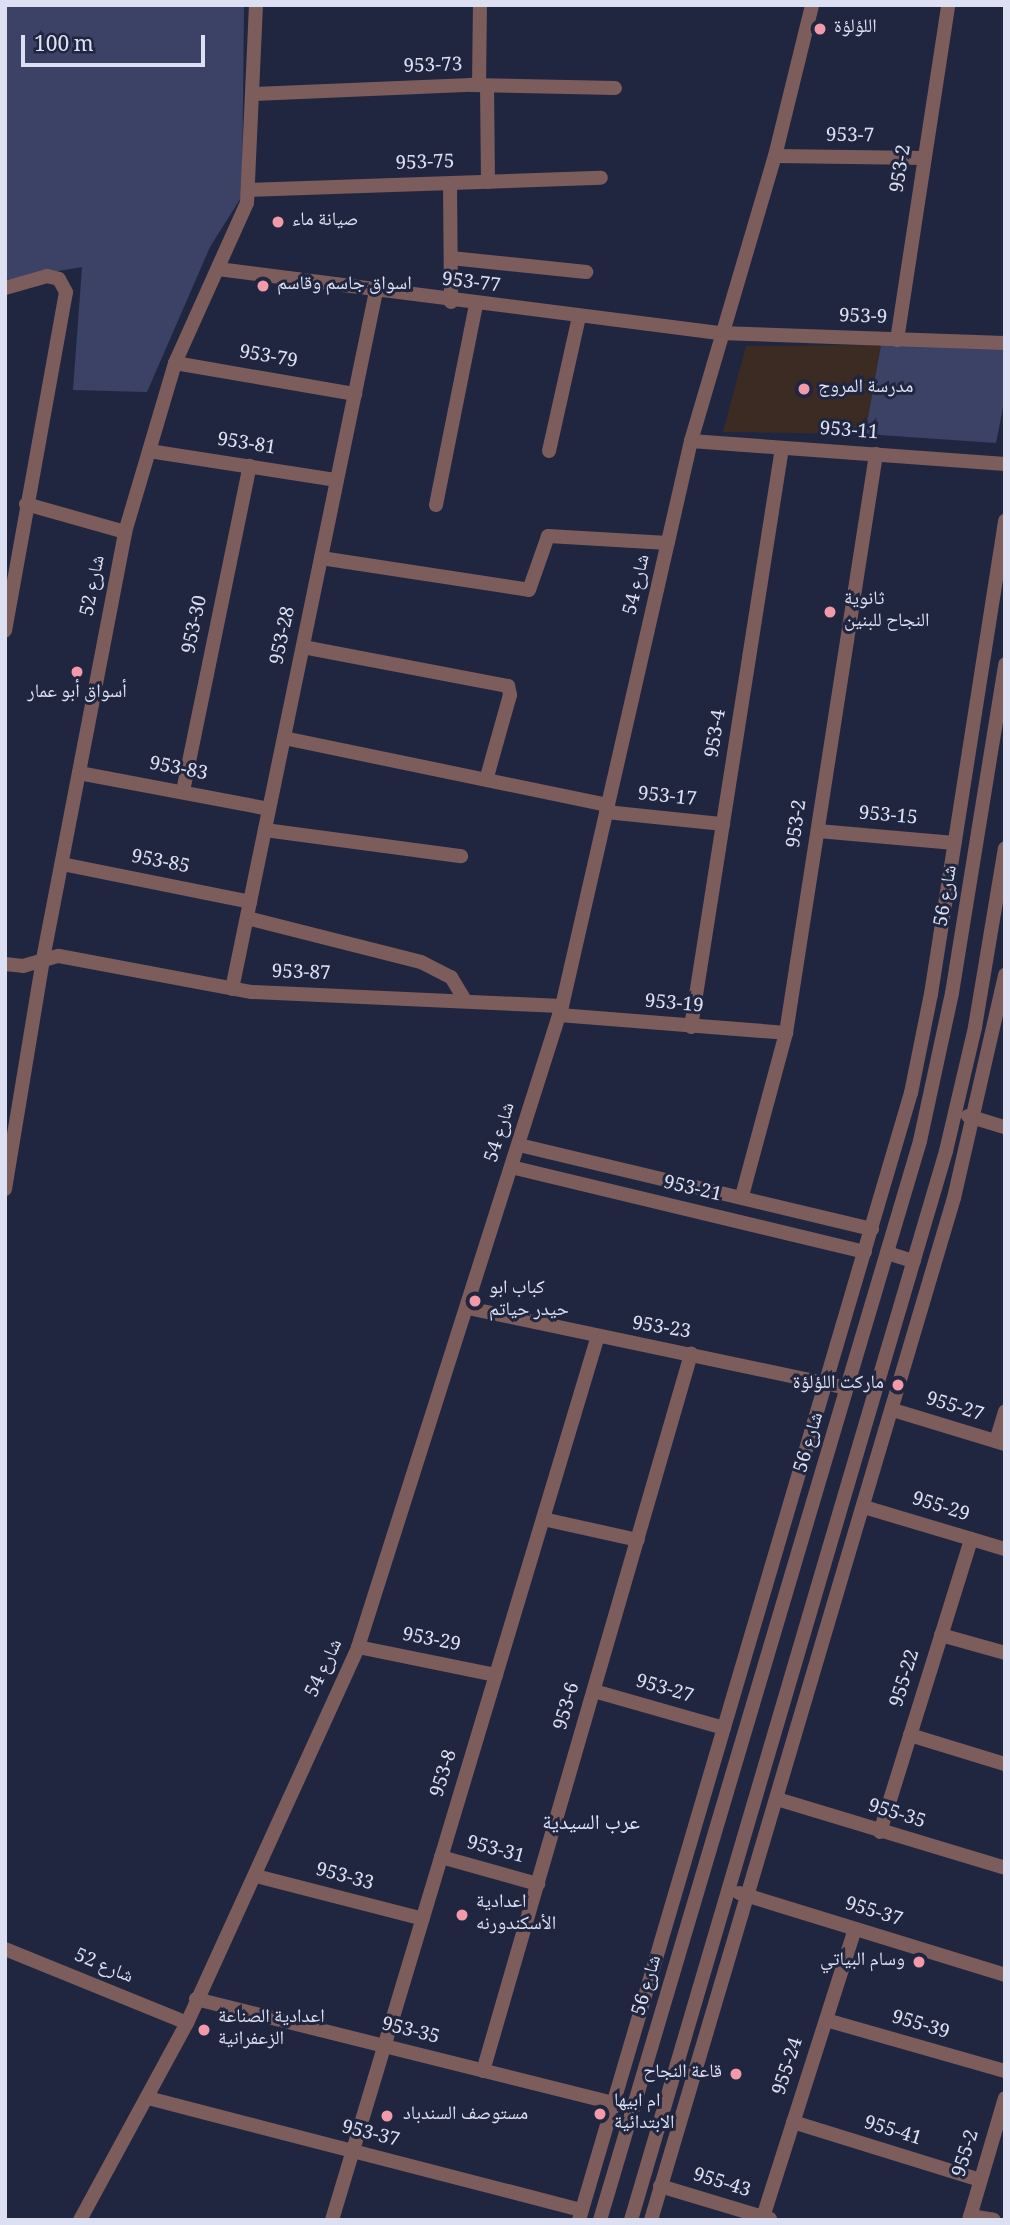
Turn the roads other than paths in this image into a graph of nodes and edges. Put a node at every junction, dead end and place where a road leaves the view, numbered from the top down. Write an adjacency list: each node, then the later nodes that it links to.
1 (256, 5): 7 (street, شارع 52)
2 (480, 5): 5 (street)
3 (812, 5): 8 (street, شارع 54)
4 (948, 5): 9 (street, 953-2)
5 (483, 85): 6 (street, 953-73); 7 (street, 953-73); 11 (street)
6 (615, 88)
7 (253, 94): 13 (street, شارع 52)
8 (775, 156): 9 (street, 953-7); 22 (street, شارع 54)
9 (924, 158): 23 (street, 953-2)
10 (601, 178): 11 (street, 953-75)
11 (488, 182): 12 (street, 953-75)
12 (450, 184): 13 (street, 953-75); 14 (street)
13 (249, 190): 15 (street, شارع 52)
14 (451, 258): 16 (street); 19 (street)
15 (218, 269): 18 (street, 953-77); 25 (street, شارع 52)
16 (586, 272)
17 (5, 288): 35 (street)
18 (376, 291): 19 (street, 953-77); 26 (street, 953-28)
19 (451, 302): 20 (street, 953-77)
20 (475, 305): 21 (street, 953-77); 36 (street)
21 (579, 317): 22 (street, 953-77); 30 (street)
22 (719, 334): 23 (street, 953-9); 27 (street, شارع 54)
23 (897, 340): 24 (street, 953-9)
24 (1005, 343)
25 (175, 363): 26 (street, 953-79); 29 (street, شارع 52)
26 (355, 394): 34 (street, 953-28)
27 (691, 441): 28 (street, 953-11); 39 (street, شارع 54)
28 (782, 448): 31 (street, 953-11); 50 (street, 953-4)
29 (149, 451): 33 (street, 953-81); 38 (street, شارع 52)
30 (550, 451)
31 (876, 454): 32 (street, 953-11); 52 (street, 953-2)
32 (1005, 464)
33 (250, 467): 34 (street, 953-81); 47 (street, 953-30)
34 (337, 480): 40 (street, 953-28)
35 (26, 504): 38 (street); 41 (street)
36 (436, 505)
37 (1005, 521): 53 (street)
38 (125, 532): 45 (street, شارع 52)
39 (668, 543): 40 (street); 49 (street, شارع 54)
40 (321, 558): 42 (street, 953-28)
41 (5, 631)
42 (303, 647): 44 (street, 953-28); 46 (street)
43 (1005, 664): 78 (street, شارع 56)
44 (284, 738): 46 (street, 953-17); 48 (street, 953-28)
45 (79, 773): 47 (street, 953-83); 56 (street, شارع 52)
46 (487, 777): 49 (street, 953-17)
47 (183, 791): 48 (street, 953-83)
48 (269, 809): 51 (street, 953-28)
49 (607, 809): 50 (street, 953-17); 64 (street, شارع 54)
50 (723, 824): 66 (street, 953-4)
51 (265, 830): 55 (street); 57 (street, 953-28)
52 (818, 831): 53 (street, 953-15); 67 (street, 953-2)
53 (954, 843): 76 (street)
54 (1005, 848): 68 (street)
55 (461, 856)
56 (62, 864): 57 (street, 953-85); 59 (street, شارع 52)
57 (250, 902): 58 (street, 953-28)
58 (247, 918): 62 (street, 953-28); 63 (street)
59 (43, 959): 60 (street, 953-87); 62 (street, 953-87); 72 (street, شارع 52)
60 (5, 964)
61 (1005, 975): 65 (street)
62 (232, 989): 63 (street, 953-87)
63 (464, 999): 64 (street, 953-87)
64 (560, 1010): 66 (street, 953-19); 71 (street, شارع 54)
65 (1001, 1012): 69 (street)
66 (691, 1027): 67 (street, 953-19)
67 (786, 1033): 75 (street, 953-2)
68 (956, 1112): 69 (street); 79 (street)
69 (975, 1117): 70 (street); 85 (street)
70 (1005, 1128)
71 (519, 1145): 73 (street, شارع 54); 75 (street, 953-21)
72 (8, 1160): 74 (street, شارع 52)
73 (511, 1167): 77 (street, 953-21); 80 (street, شارع 54)
74 (5, 1189)
75 (742, 1196): 76 (street, 953-21)
76 (872, 1229): 77 (street)
77 (864, 1252): 83 (street)
78 (887, 1253): 79 (street); 84 (street, شارع 56)
79 (914, 1261): 107 (street)
80 (468, 1308): 81 (street, 953-23); 94 (street, شارع 54)
81 (597, 1339): 82 (street, 953-23); 89 (street, 953-8)
82 (691, 1354): 83 (street, 953-23); 91 (street, 953-6)
83 (824, 1384): 84 (street, 953-23); 98 (street)
84 (848, 1388): 132 (street, شارع 56)
85 (893, 1410): 87 (street, 955-27); 88 (street)
86 (1005, 1411): 87 (street)
87 (1000, 1443)
88 (864, 1507): 90 (street, 955-29); 101 (street)
89 (543, 1519): 91 (street); 96 (street, 953-8)
90 (971, 1539): 92 (street, 955-29); 93 (street, 955-22)
91 (638, 1540): 97 (street, 953-6)
92 (1005, 1549)
93 (941, 1635): 95 (street); 99 (street, 955-22)
94 (358, 1647): 96 (street, 953-29); 105 (street, شارع 54)
95 (1005, 1653)
96 (496, 1675): 103 (street, 953-8)
97 (594, 1691): 98 (street, 953-27); 106 (street, 953-6)
98 (724, 1728): 121 (street)
99 (910, 1735): 100 (street); 102 (street, 955-22)
100 (1005, 1764)
101 (777, 1798): 102 (street, 955-35); 108 (street)
102 (880, 1832): 104 (street, 955-35)
103 (441, 1857): 106 (street, 953-31); 109 (street, 953-8)
104 (1005, 1868)
105 (256, 1876): 109 (street, 953-33); 113 (street, شارع 54)
106 (538, 1884): 117 (street, 953-6)
107 (731, 1890): 108 (street, 955-37); 133 (street)
108 (748, 1895): 110 (street, 955-37); 126 (street)
109 (423, 1919): 116 (street, 953-8)
110 (855, 1929): 112 (street, 955-37); 114 (street, 955-24)
111 (5, 1949): 115 (street, شارع 52)
112 (1005, 1975)
113 (197, 1999): 115 (street, شارع 54); 116 (street, 953-35)
114 (826, 2020): 118 (street, 955-39); 122 (street, 955-24)
115 (187, 2022): 119 (street, شارع 54)
116 (384, 2046): 117 (street, 953-35); 124 (street, 953-8)
117 (483, 2071): 121 (street, 953-35)
118 (1005, 2071)
119 (148, 2098): 124 (street, 953-37); 130 (street, شارع 54)
120 (1005, 2098): 123 (street, 955-2)
121 (614, 2103): 127 (street)
122 (793, 2122): 125 (street, 955-41); 129 (street, 955-24)
123 (998, 2141): 125 (street, 955-2)
124 (353, 2151): 127 (street, 953-37); 131 (street, 953-8)
125 (980, 2180): 128 (street, 955-2)
126 (660, 2186): 129 (street, 955-43); 134 (street)
127 (580, 2215)
128 (969, 2218): 135 (street)
129 (766, 2219)
130 (80, 2220)
131 (332, 2220)
132 (600, 2220)
133 (631, 2220)
134 (651, 2220)
135 (994, 2220)

